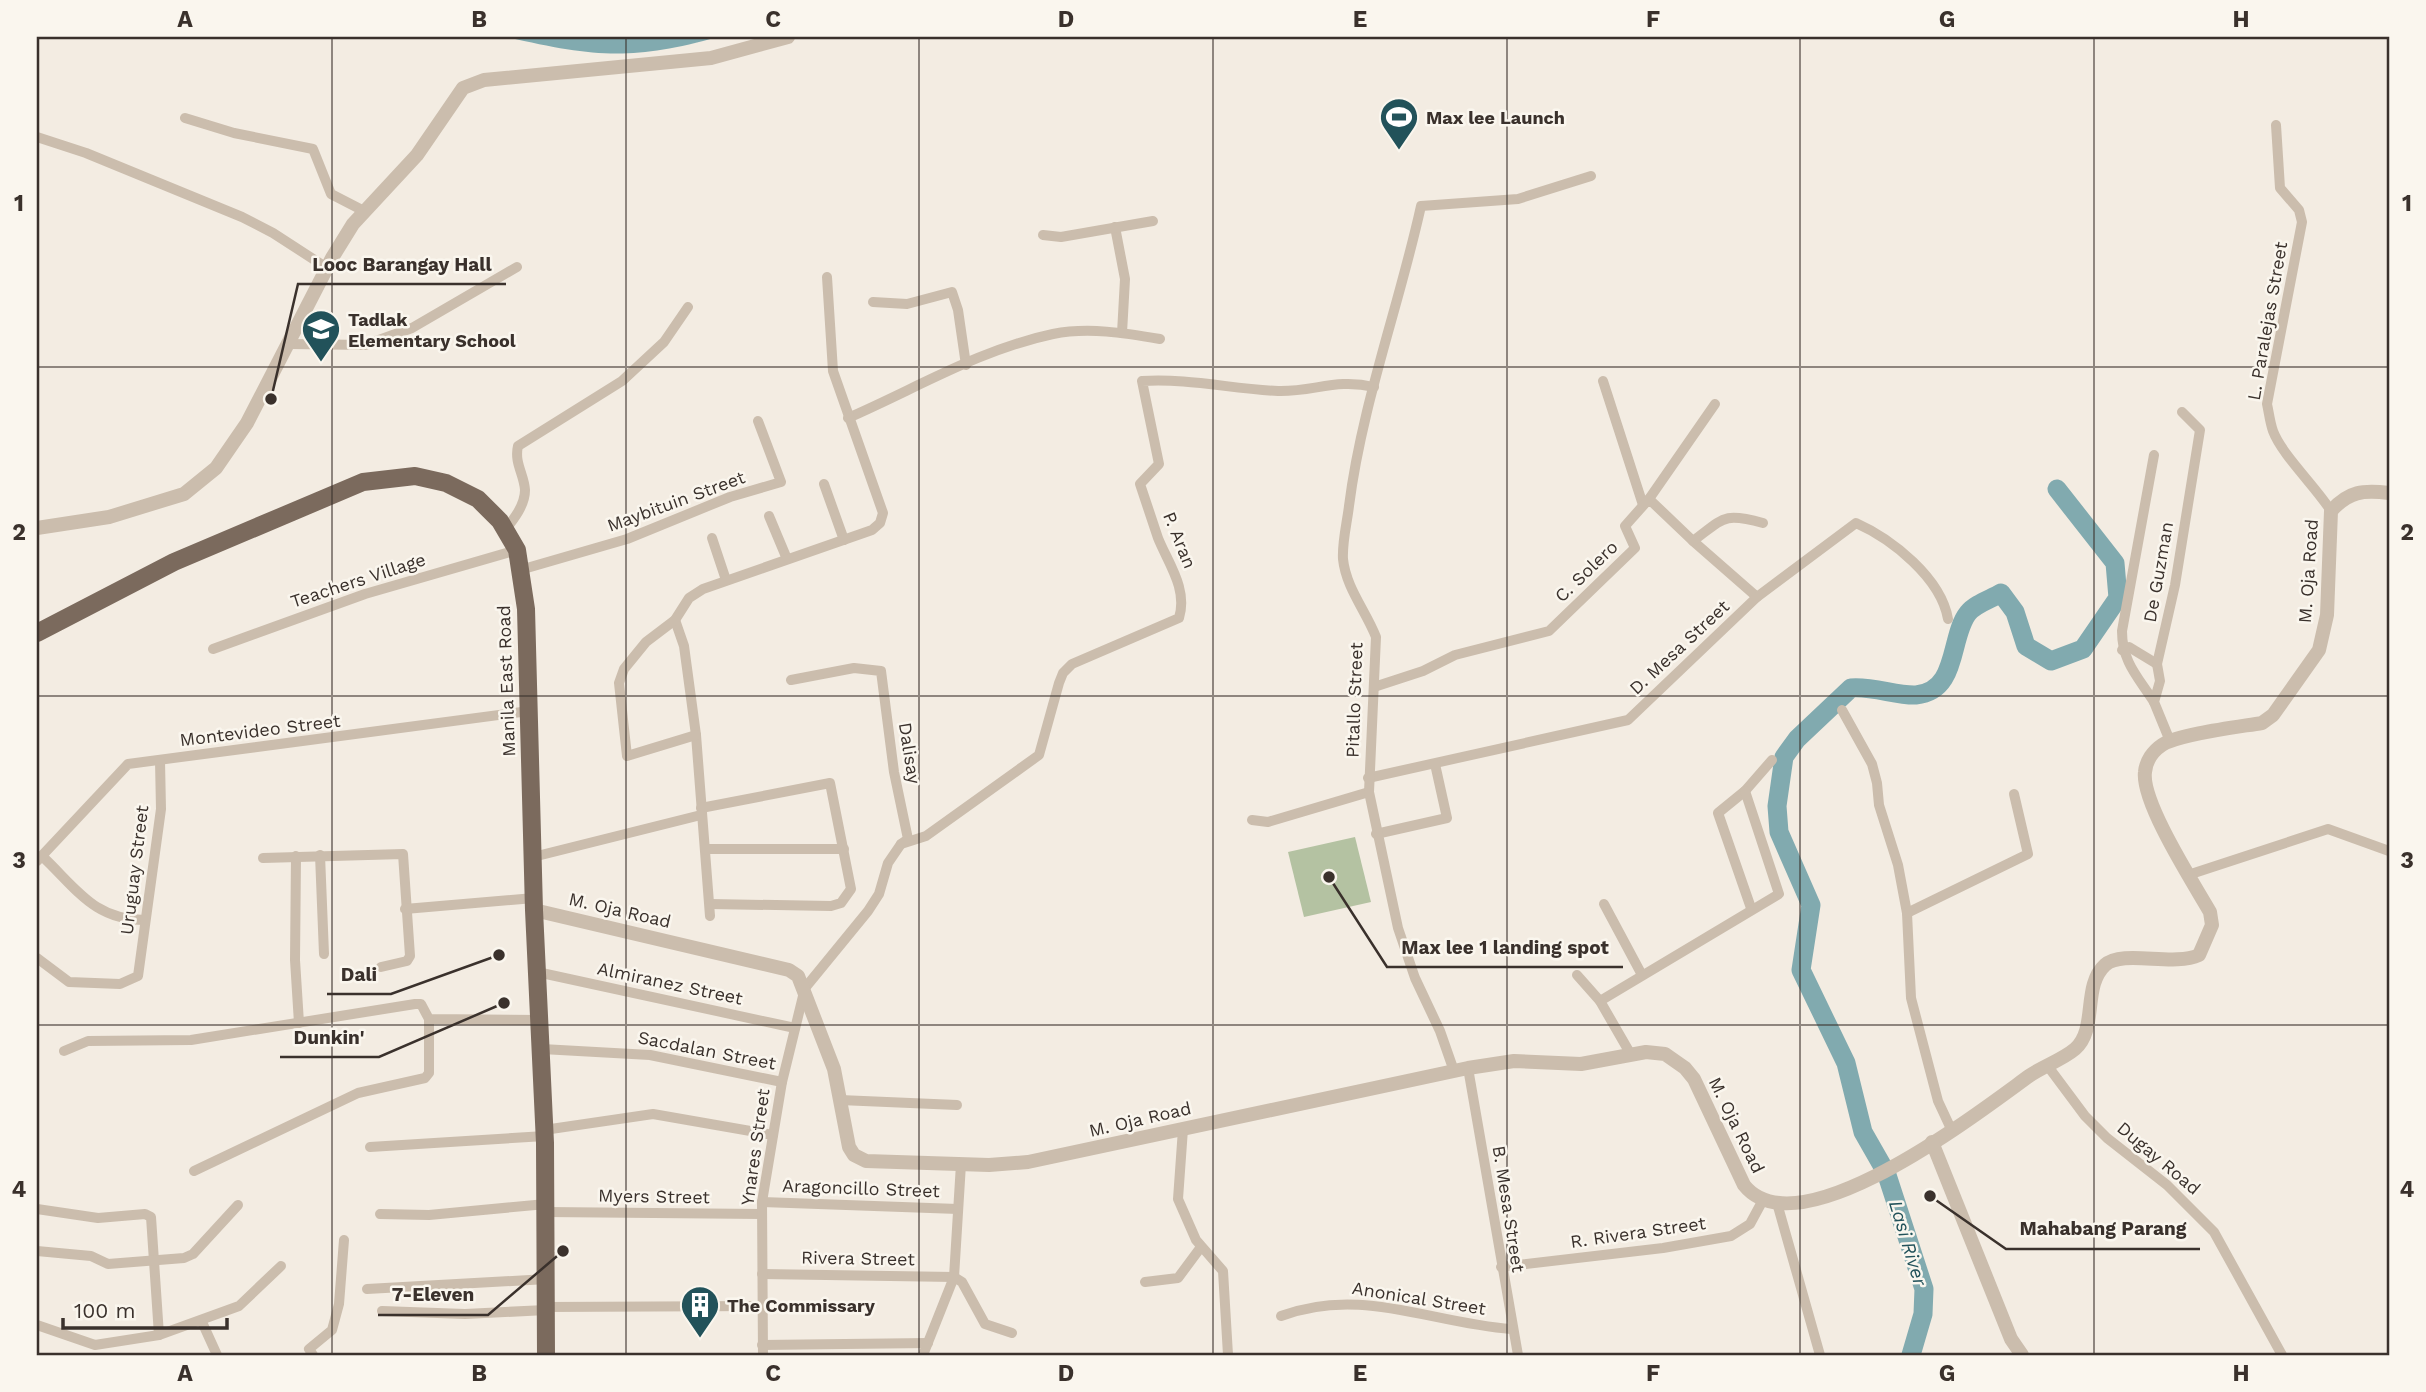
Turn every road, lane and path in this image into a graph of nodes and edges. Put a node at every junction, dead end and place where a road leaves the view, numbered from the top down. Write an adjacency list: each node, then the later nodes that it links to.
1 (788, 37): 6 (street)
2 (186, 118): 6 (street)
3 (2276, 125): 29 (street, L. Paralejas Street)
4 (37, 137): 11 (street)
5 (1591, 176): 20 (street, Pitallo Street)
6 (364, 211): 11 (street)
7 (1153, 221): 8 (street)
8 (1115, 227): 9 (street); 15 (street)
9 (1043, 235)
10 (517, 267): 17 (street)
11 (327, 268): 17 (street)
12 (827, 277): 23 (street)
13 (873, 302): 18 (street)
14 (688, 307): 33 (street)
15 (1122, 333): 16 (street); 18 (street)
16 (1160, 339)
17 (290, 344): 32 (street)
18 (966, 365): 23 (street)
19 (1603, 381): 28 (street)
20 (1374, 387): 49 (street, Pitallo Street); 65 (street, P. Aran)
21 (1715, 404): 28 (street)
22 (2182, 412): 47 (street, De Guzman)
23 (848, 418): 35 (street)
24 (758, 421): 39 (street, Maybituin Street)
25 (2154, 455): 46 (street)
26 (824, 484): 35 (street)
27 (2389, 493): 29 (street, M. Oja Road)
28 (1646, 502): 36 (street); 49 (street, C. Solero)
29 (2331, 511): 54 (street, M. Oja Road)
30 (769, 516): 38 (street)
31 (1763, 523): 36 (street)
32 (37, 528)
33 (505, 530): 37 (main road, Manila East Road); 44 (main road, Manila East Road)
34 (712, 538): 40 (street)
35 (844, 540): 38 (street)
36 (1693, 541): 41 (street)
37 (517, 550): 39 (main road, Manila East Road); 45 (street, Teachers Village)
38 (787, 559): 40 (street)
39 (520, 570): 52 (main road, Manila East Road)
40 (726, 580): 43 (street)
41 (1757, 597): 42 (street, D. Mesa Street); 57 (street, D. Mesa Street)
42 (1948, 619)
43 (675, 620): 53 (street); 53 (street)
44 (37, 633)
45 (213, 649)
46 (2122, 650): 47 (street); 50 (street)
47 (2157, 664): 50 (street, De Guzman)
48 (791, 680): 65 (street, Dalisay)
49 (1374, 687): 58 (street, Pitallo Street)
50 (2154, 702): 54 (street, De Guzman)
51 (1842, 710): 80 (street)
52 (529, 711): 56 (street, Montevideo Street); 71 (main road, Manila East Road)
53 (696, 735): 62 (street)
54 (2170, 741): 74 (street)
55 (1772, 760): 59 (street)
56 (160, 761): 73 (street, Montevideo Street); 82 (street, Uruguay Street)
57 (1435, 764): 58 (street, D. Mesa Street); 64 (street)
58 (1368, 778): 60 (street, Pitallo Street)
59 (1745, 791): 78 (street); 78 (street)
60 (1368, 792): 63 (street); 64 (street, Pitallo Street)
61 (2014, 794): 80 (street)
62 (701, 812): 66 (street); 67 (street); 71 (street)
63 (1252, 820)
64 (1376, 834): 99 (street, Pitallo Street)
65 (905, 841): 89 (street)
66 (705, 849): 67 (street); 76 (street)
67 (844, 849): 76 (street)
68 (2389, 851): 74 (street)
69 (320, 855): 70 (street); 79 (street); 83 (street)
70 (296, 856): 72 (street); 93 (street)
71 (533, 857): 75 (main road, Manila East Road)
72 (263, 858)
73 (39, 859): 82 (street)
74 (2188, 874): 98 (street)
75 (534, 904): 79 (street); 86 (main road, Manila East Road); 89 (street, M. Oja Road)
76 (710, 904): 81 (street)
77 (1604, 904): 88 (street)
78 (1751, 908): 88 (street)
79 (405, 909): 85 (street)
80 (1907, 913): 104 (street)
81 (710, 916)
82 (145, 920): 84 (street, Uruguay Street)
83 (324, 954)
84 (37, 958)
85 (381, 967)
86 (537, 972): 92 (main road, Manila East Road); 94 (street, Almiranez Street)
87 (1577, 975): 90 (street)
88 (1642, 975): 90 (street)
89 (805, 989): 94 (street, Ynares Street); 101 (street, M. Oja Road)
90 (1600, 1001): 97 (street)
91 (429, 1019): 92 (street); 93 (street); 110 (street)
92 (540, 1020): 95 (main road, Manila East Road)
93 (299, 1023): 96 (street)
94 (795, 1027): 100 (street, Ynares Street)
95 (542, 1049): 100 (street, Sacdalan Street); 105 (main road, Manila East Road)
96 (64, 1051)
97 (1630, 1053): 99 (street, M. Oja Road); 112 (street, M. Oja Road)
98 (2048, 1065): 104 (street); 149 (street, Dugay Road)
99 (1461, 1070): 103 (street, M. Oja Road); 124 (street, B. Mesa Street)
100 (782, 1082): 106 (street, Ynares Street)
101 (840, 1100): 102 (street); 109 (street, M. Oja Road)
102 (957, 1104)
103 (1183, 1129): 109 (street, M. Oja Road); 120 (street)
104 (1952, 1131): 107 (street)
105 (545, 1133): 106 (street); 108 (street); 114 (main road, Manila East Road)
106 (773, 1135): 111 (street, Ynares Street)
107 (1932, 1142): 112 (street); 148 (street)
108 (370, 1147)
109 (961, 1164): 116 (street)
110 (194, 1171)
111 (762, 1202): 116 (street, Aragoncillo Street); 118 (street, Ynares Street)
112 (1770, 1202): 124 (street, R. Rivera Street); 147 (street)
113 (238, 1205): 122 (street)
114 (546, 1208): 117 (street, Myers Street); 118 (street, Myers Street); 127 (main road, Manila East Road)
115 (37, 1209): 122 (street)
116 (958, 1209): 126 (street)
117 (380, 1214)
118 (762, 1214): 125 (street, Ynares Street)
119 (344, 1240): 142 (street)
120 (1201, 1247): 128 (street); 145 (street)
121 (37, 1251): 122 (street)
122 (154, 1261): 138 (street)
123 (281, 1266): 134 (street)
124 (1501, 1267): 136 (street, B. Mesa Street)
125 (762, 1274): 126 (street, Rivera Street); 130 (street, Ynares Street)
126 (954, 1277): 137 (street); 139 (street)
127 (547, 1279): 129 (street); 131 (main road, Manila East Road)
128 (1145, 1282)
129 (367, 1289)
130 (762, 1306): 131 (street); 140 (street, Ynares Street)
131 (546, 1308): 132 (street); 143 (main road, Manila East Road)
132 (382, 1311)
133 (1280, 1316): 136 (street, Anonical Street)
134 (202, 1322): 138 (street); 141 (street)
135 (37, 1325): 138 (street)
136 (1511, 1329): 146 (street, B. Mesa Street)
137 (1012, 1333)
138 (159, 1335)
139 (928, 1343): 140 (street); 144 (street)
140 (762, 1350)
141 (217, 1355)
142 (313, 1355)
143 (546, 1355)
144 (923, 1355)
145 (1228, 1355)
146 (1518, 1355)
147 (1820, 1355)
148 (2022, 1355)
149 (2282, 1355)

